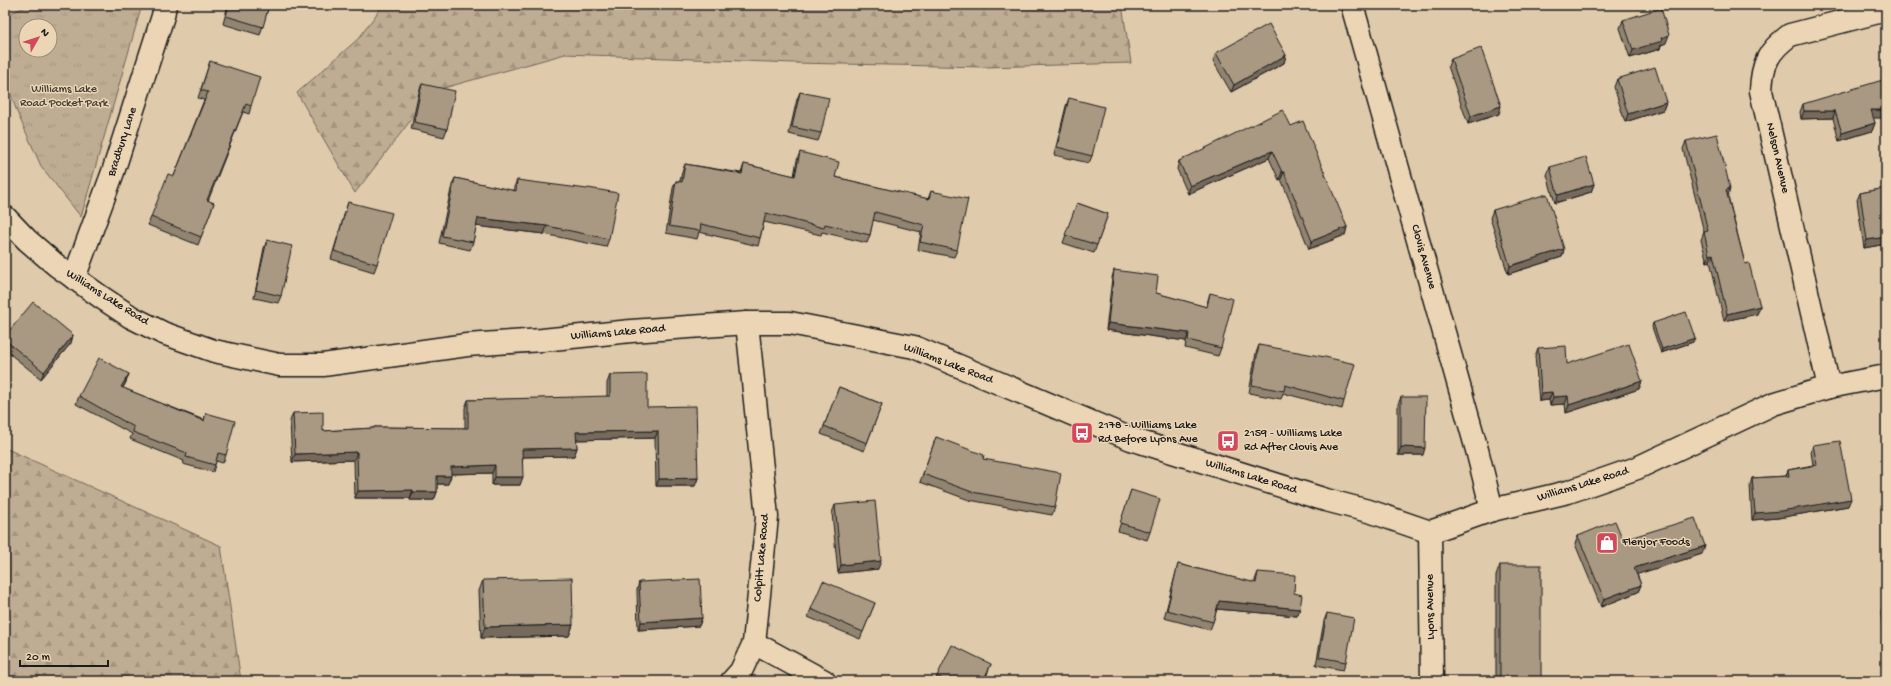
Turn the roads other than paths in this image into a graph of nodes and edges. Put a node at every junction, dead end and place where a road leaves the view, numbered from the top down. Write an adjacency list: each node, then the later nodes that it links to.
1 (165, 5): 5 (main road, Bradbury Lane)
2 (1352, 5): 9 (main road, Clovis Avenue)
3 (1886, 10): 8 (main road, Nelson Avenue)
4 (5, 217): 5 (main road, Williams Lake Road)
5 (74, 278): 6 (main road, Williams Lake Road)
6 (747, 323): 10 (main road, Williams Lake Road); 11 (main road, Colpitt Lake Road)
7 (1886, 376): 8 (main road, Williams Lake Road)
8 (1830, 387): 9 (main road, Williams Lake Road)
9 (1492, 510): 10 (main road, Williams Lake Road)
10 (1430, 532): 14 (main road, Lyons Avenue)
11 (754, 643): 12 (main road, Colpitt Lake Road); 13 (main road)
12 (732, 681)
13 (824, 681)
14 (1432, 681)

